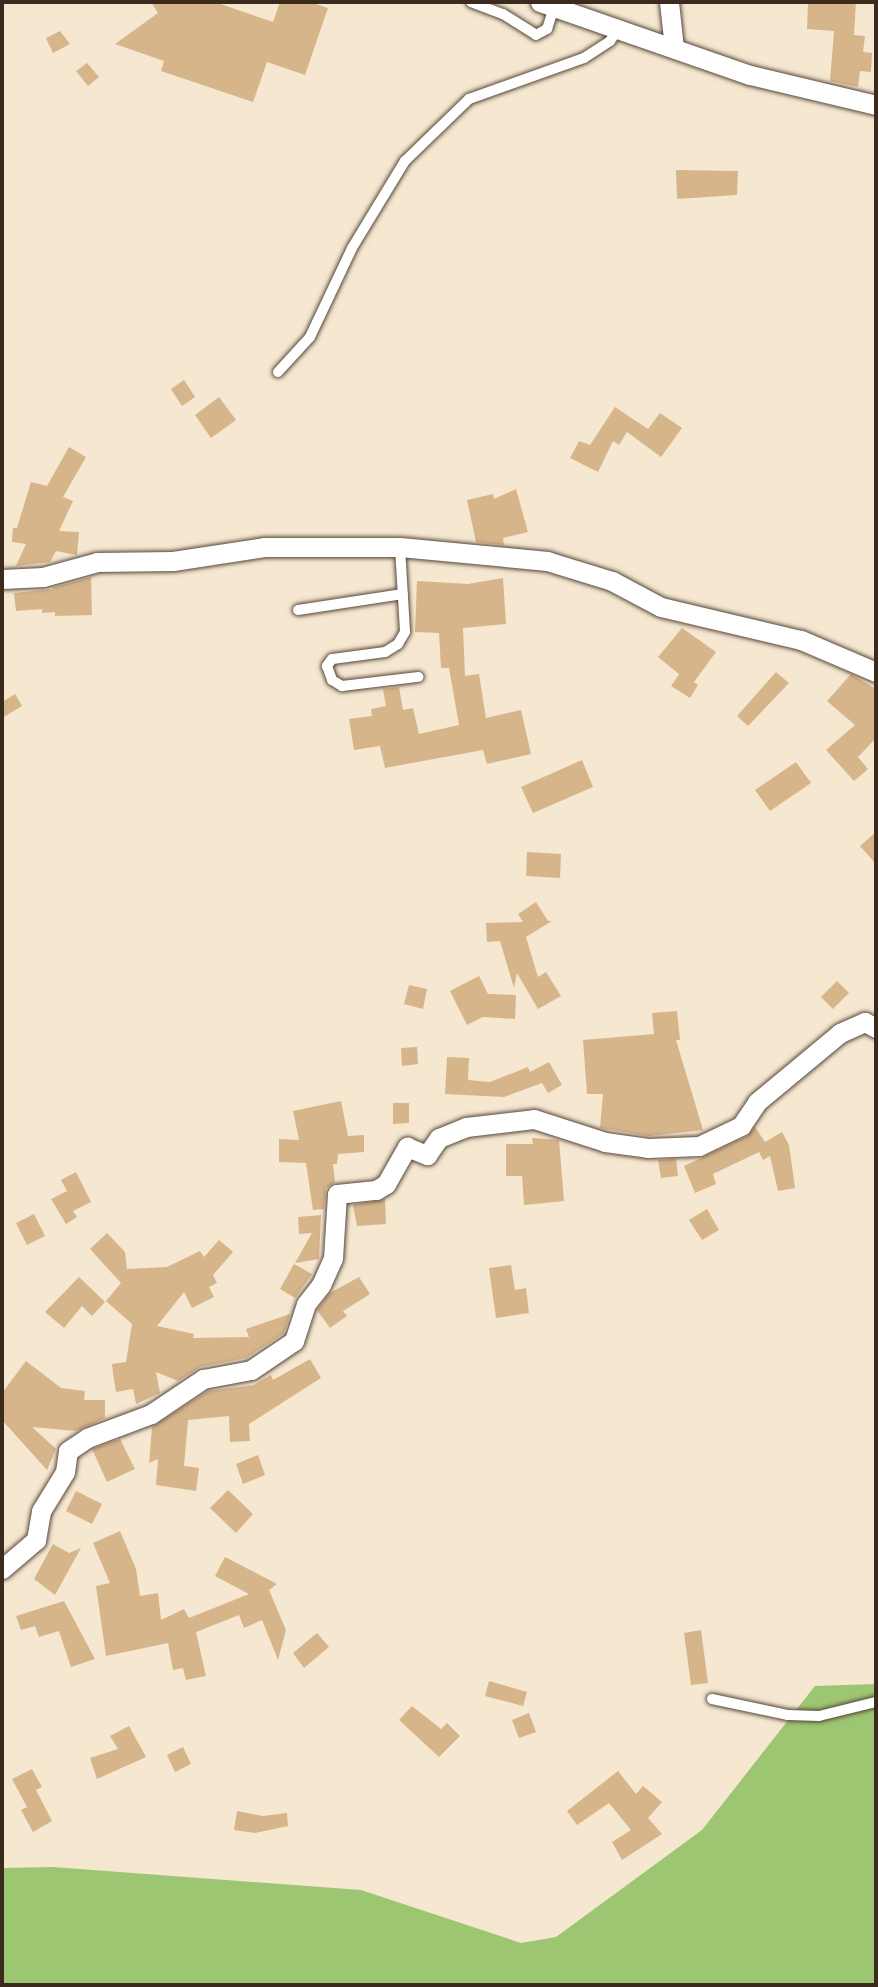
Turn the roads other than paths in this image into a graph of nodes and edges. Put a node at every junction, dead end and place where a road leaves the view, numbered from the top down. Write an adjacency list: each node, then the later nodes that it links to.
1 (471, 2): 3 (lane)
2 (669, 2): 5 (street)
3 (547, 4): 4 (street)
4 (618, 29): 5 (street); 7 (lane)
5 (674, 48): 6 (street)
6 (876, 105)
7 (278, 372)
8 (400, 547): 9 (street); 10 (lane); 12 (street)
9 (2, 579)
10 (403, 594): 11 (lane); 13 (lane)
11 (298, 610)
12 (876, 672)
13 (418, 677)
14 (876, 1028): 15 (street)
15 (2, 1569)
16 (712, 1699): 17 (lane)
17 (876, 1702)

